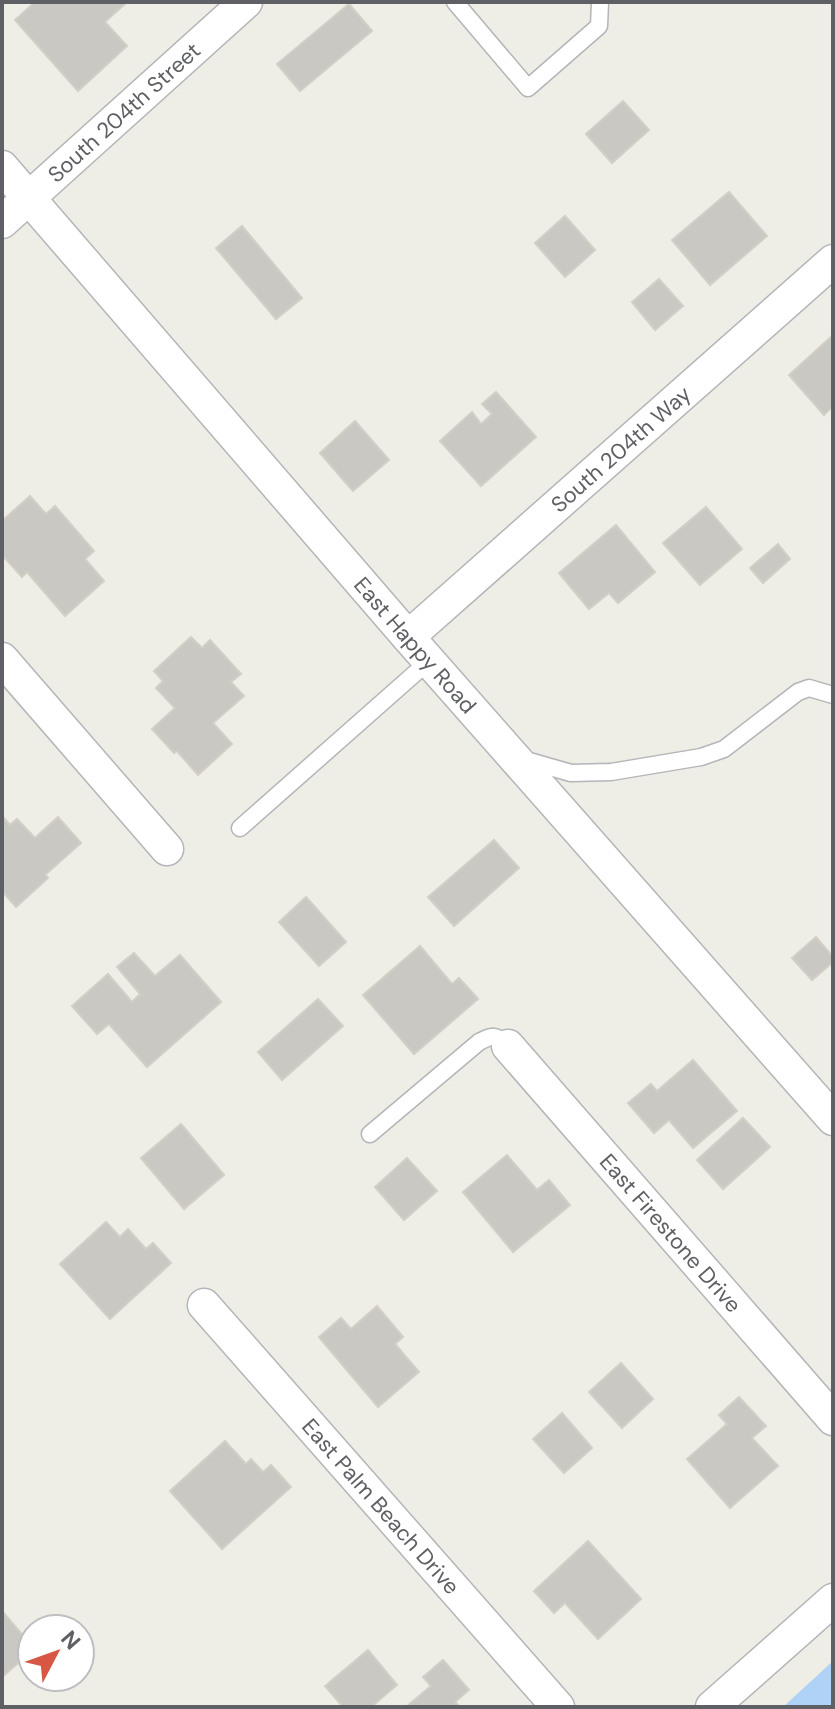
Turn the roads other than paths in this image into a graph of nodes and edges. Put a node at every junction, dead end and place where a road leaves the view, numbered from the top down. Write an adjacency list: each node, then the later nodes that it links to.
1 (246, 2): 5 (street, South 204th Street)
2 (455, 2): 3 (lane)
3 (600, 2)
4 (2, 167): 5 (street, East Happy Road)
5 (29, 198): 6 (street, South 204th Street); 8 (street, East Happy Road)
6 (2, 222)
7 (833, 261): 8 (street, South 204th Way)
8 (408, 637): 10 (street, East Happy Road)
9 (2, 659): 14 (street)
10 (429, 661): 12 (street, East Happy Road); 13 (lane)
11 (833, 695): 12 (lane)
12 (513, 757): 16 (street, East Happy Road)
13 (240, 828)
14 (167, 849)
15 (508, 1046): 17 (lane); 19 (street, East Firestone Drive)
16 (833, 1119)
17 (370, 1134)
18 (204, 1305): 21 (street, East Palm Beach Drive)
19 (833, 1419)
20 (833, 1600): 22 (street)
21 (558, 1707)
22 (712, 1707)

